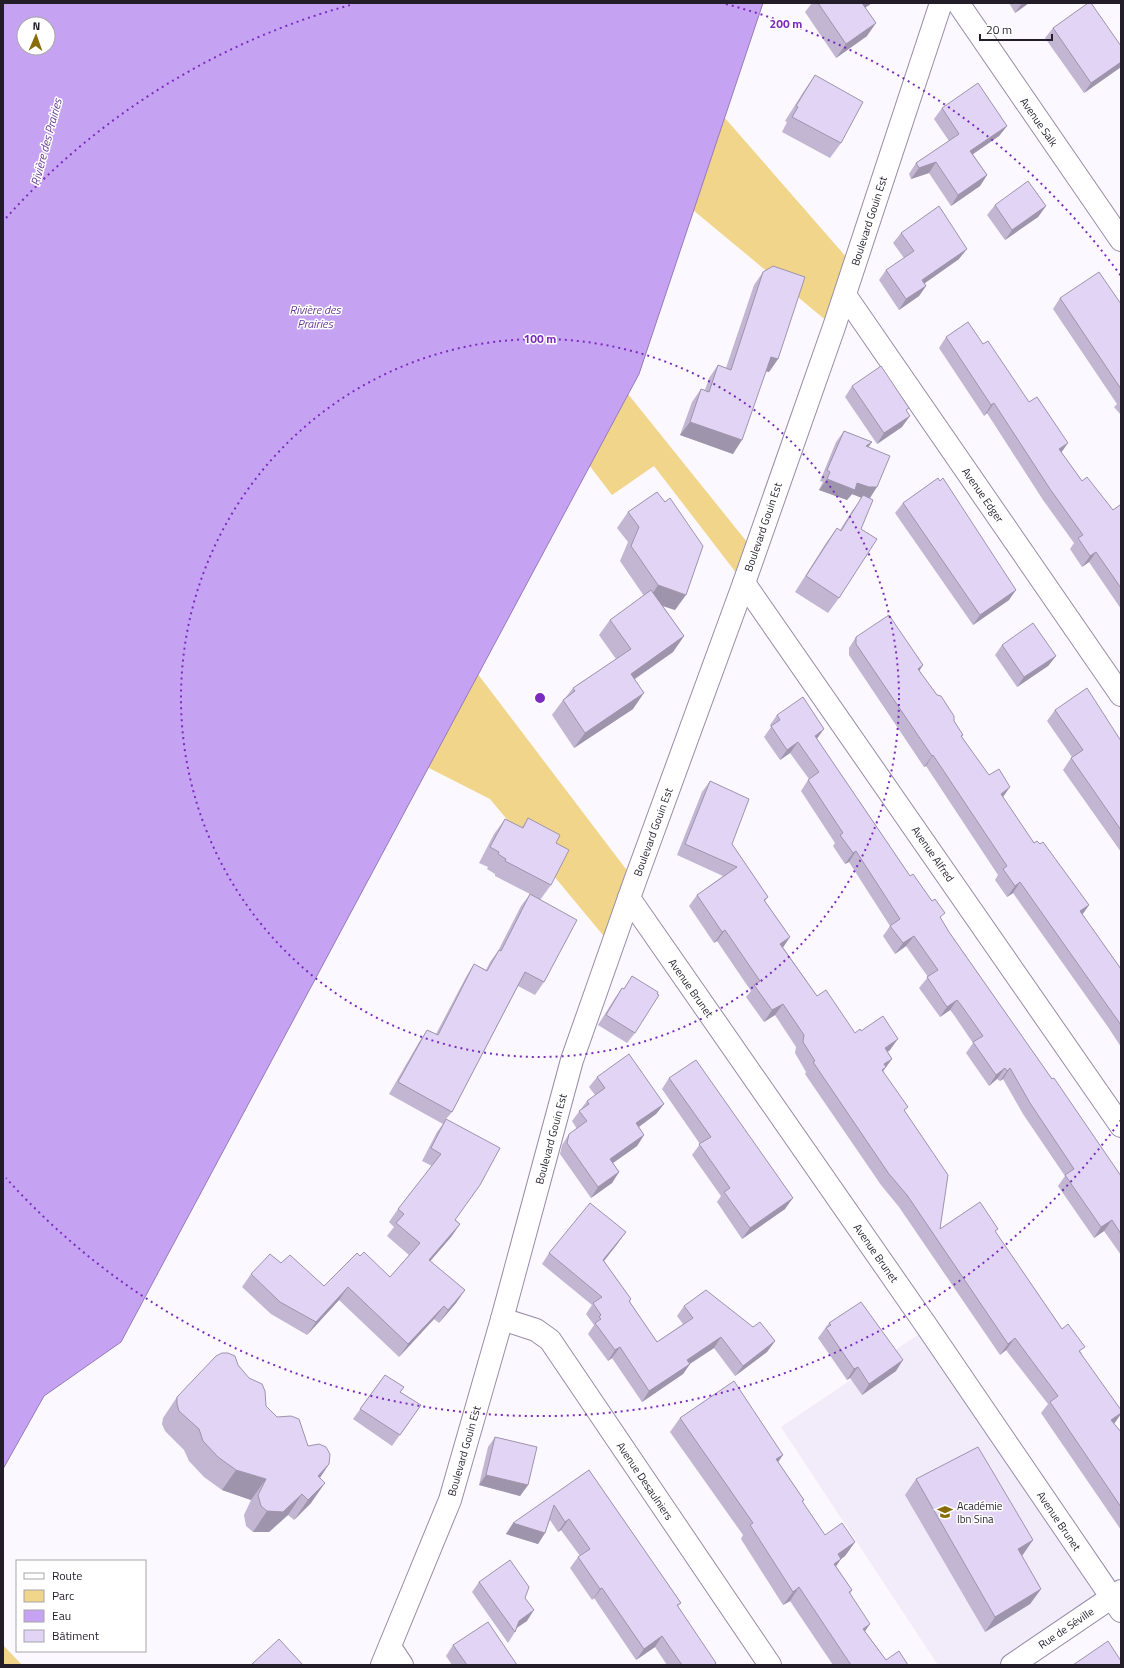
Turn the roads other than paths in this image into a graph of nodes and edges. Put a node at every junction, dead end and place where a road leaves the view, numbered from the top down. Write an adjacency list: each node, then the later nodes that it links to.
1 (941, 3): 4 (street, Boulevard Gouin Est)
2 (958, 3): 3 (street, Avenue Salk)
3 (1121, 240)
4 (844, 295): 5 (street, Boulevard Gouin Est); 6 (street, Avenue Edger)
5 (744, 582): 7 (street, Boulevard Gouin Est); 8 (street, Avenue Alfred)
6 (1121, 695)
7 (629, 898): 9 (street, Boulevard Gouin Est); 10 (street, Avenue Brunet)
8 (1121, 1126)
9 (502, 1318): 11 (street, Boulevard Gouin Est); 13 (street, Avenue Desaulniers)
10 (1118, 1599): 14 (street, Rue de Séville)
11 (386, 1656): 12 (street)
12 (402, 1665)
13 (770, 1665)
14 (1012, 1665)

